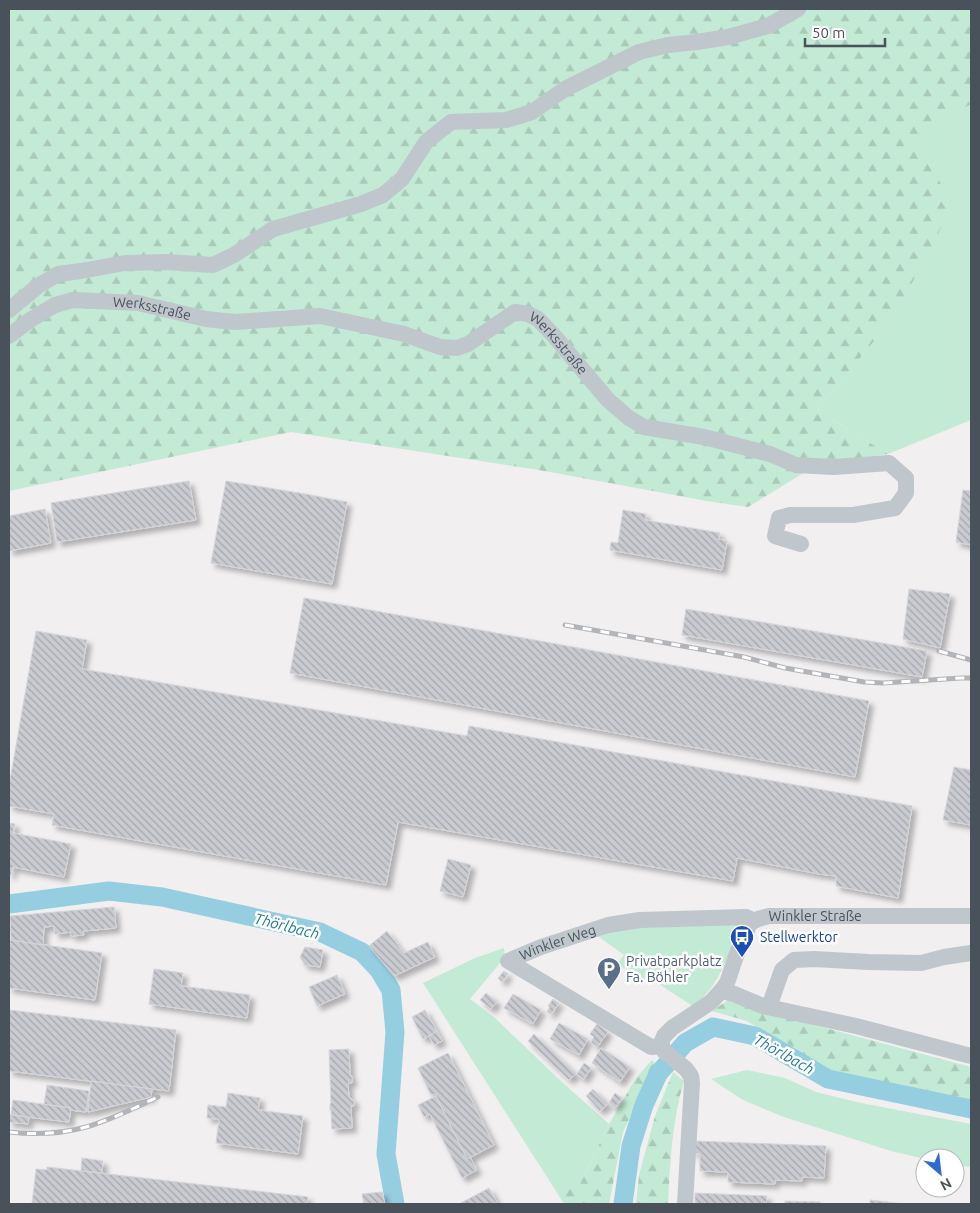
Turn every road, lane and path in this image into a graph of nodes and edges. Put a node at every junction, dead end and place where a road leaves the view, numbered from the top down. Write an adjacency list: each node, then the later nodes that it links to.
1 (798, 9): 2 (street)
2 (9, 310)
3 (9, 336): 4 (street, Werksstraße)
4 (801, 544)
5 (971, 916): 6 (street, Winkler Straße)
6 (754, 921): 8 (street, Winkler Straße); 10 (street, Winkler Weg)
7 (971, 954): 9 (street)
8 (721, 991): 9 (street); 10 (street, Winkler Straße)
9 (769, 1007): 11 (street)
10 (663, 1048): 12 (street)
11 (971, 1056)
12 (685, 1204)

